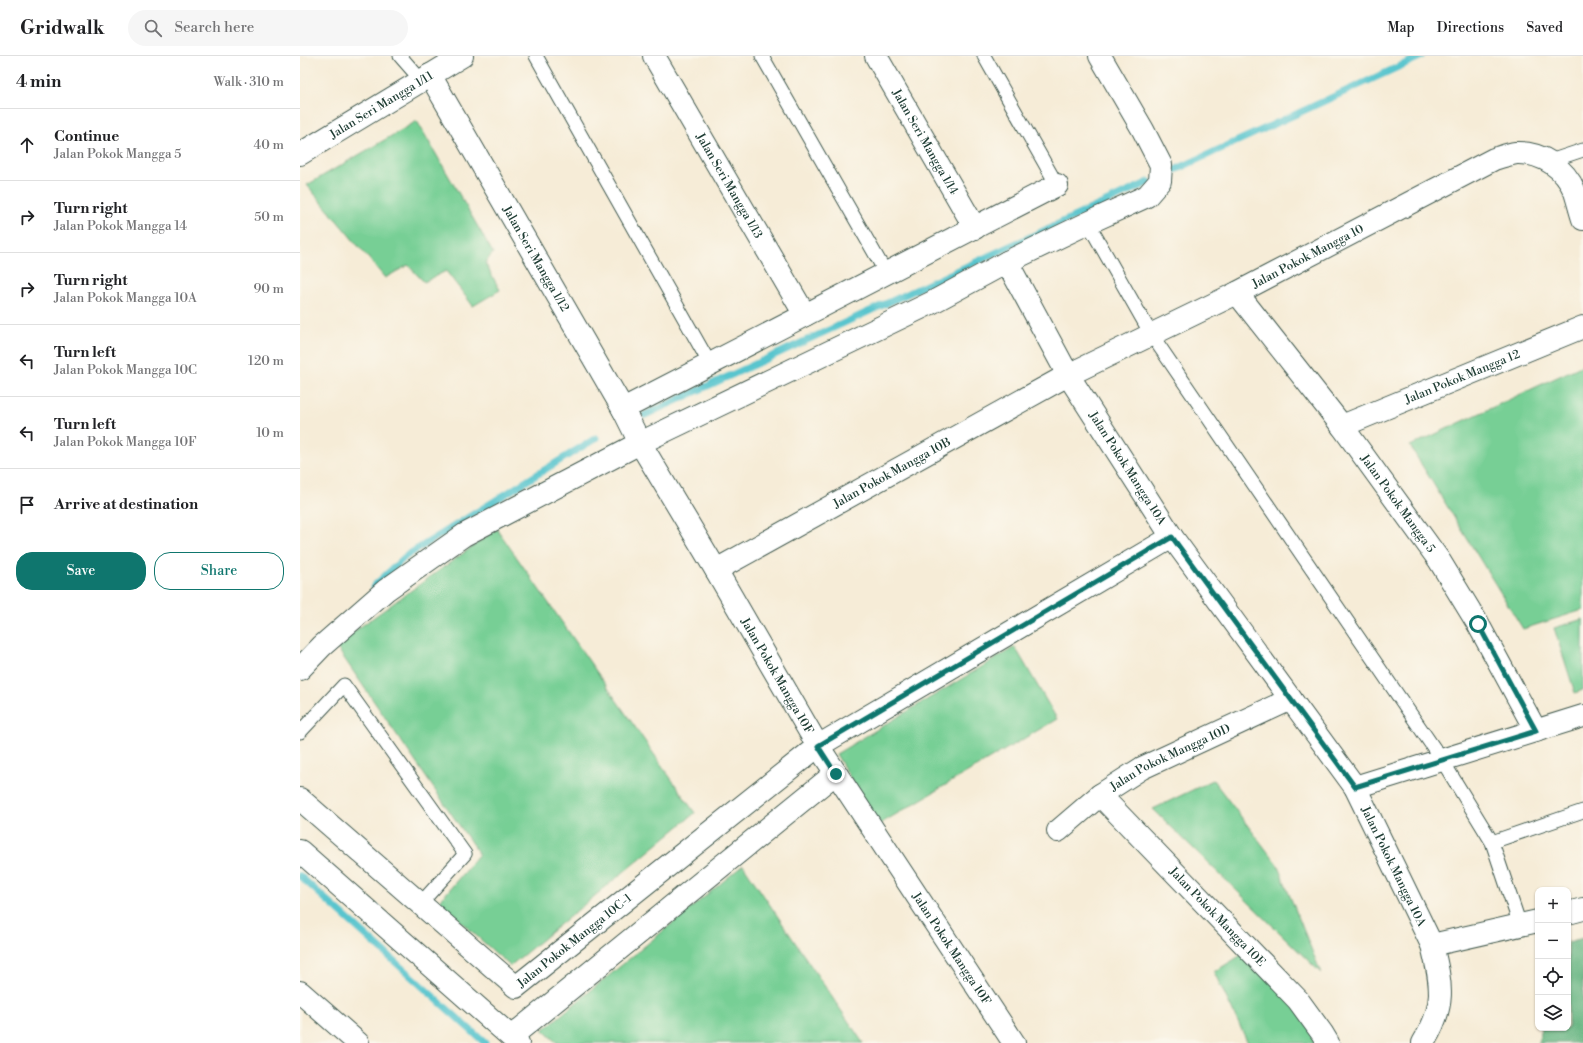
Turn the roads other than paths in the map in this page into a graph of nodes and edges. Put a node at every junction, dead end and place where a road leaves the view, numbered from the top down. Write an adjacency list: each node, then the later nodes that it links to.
1 (400, 56): 9 (lane)
2 (462, 56): 9 (street, Jalan Seri Mangga 1/11)
3 (536, 56): 23 (lane)
4 (654, 56): 20 (street, Jalan Seri Mangga 1/13)
5 (762, 56): 18 (lane)
6 (876, 56): 16 (street, Jalan Seri Mangga 1/14)
7 (984, 56): 13 (lane)
8 (1100, 56): 15 (street)
9 (426, 78): 11 (street, Jalan Seri Mangga 1/11); 25 (street, Jalan Seri Mangga 1/12)
10 (1583, 150): 12 (lane)
11 (300, 154)
12 (1550, 161): 14 (street); 19 (street, Jalan Pokok Mangga 10)
13 (1057, 185): 16 (street)
14 (1583, 219)
15 (1088, 223): 17 (street); 22 (lane)
16 (975, 228): 18 (street)
17 (1007, 262): 24 (street, Jalan Pokok Mangga 10A); 27 (street)
18 (886, 273): 20 (street)
19 (1237, 293): 22 (street, Jalan Pokok Mangga 10); 26 (street, Jalan Pokok Mangga 5)
20 (805, 315): 23 (street)
21 (1583, 327): 26 (street, Jalan Pokok Mangga 12)
22 (1151, 334): 24 (street, Jalan Pokok Mangga 10); 36 (lane)
23 (710, 364): 25 (street)
24 (1068, 375): 28 (street, Jalan Pokok Mangga 10A); 29 (street, Jalan Pokok Mangga 10B)
25 (623, 409): 27 (street, Jalan Seri Mangga 1/12)
26 (1342, 426): 33 (street, Jalan Pokok Mangga 5)
27 (640, 444): 29 (street, Jalan Pokok Mangga 10F); 30 (street)
28 (1172, 537): 31 (street, Jalan Pokok Mangga 10A); 35 (street)
29 (716, 570): 35 (street, Jalan Pokok Mangga 10F)
30 (300, 669)
31 (1291, 699): 38 (street, Jalan Pokok Mangga 10A); 39 (street, Jalan Pokok Mangga 10D)
32 (1583, 716): 33 (street)
33 (1536, 731): 36 (street)
34 (300, 732): 45 (lane)
35 (818, 746): 37 (street, Jalan Pokok Mangga 10F); 45 (street, Jalan Pokok Mangga 10C-1)
36 (1442, 760): 38 (street); 43 (lane)
37 (836, 774): 51 (street); 53 (street, Jalan Pokok Mangga 10F)
38 (1355, 787): 49 (street, Jalan Pokok Mangga 10A)
39 (1100, 795): 42 (street, Jalan Pokok Mangga 10D); 54 (street, Jalan Pokok Mangga 10E)
40 (300, 799): 45 (street, Jalan Pokok Mangga 10C-1)
41 (1583, 812): 43 (lane)
42 (1058, 831)
43 (1492, 842): 48 (lane)
44 (300, 851): 51 (street)
45 (420, 904)
46 (1583, 909): 47 (street)
47 (1571, 912)
48 (1529, 923): 49 (street)
49 (1432, 945): 55 (street, Jalan Pokok Mangga 10A)
50 (300, 992): 52 (street)
51 (515, 1040)
52 (358, 1043)
53 (1014, 1043)
54 (1328, 1043)
55 (1423, 1043)

